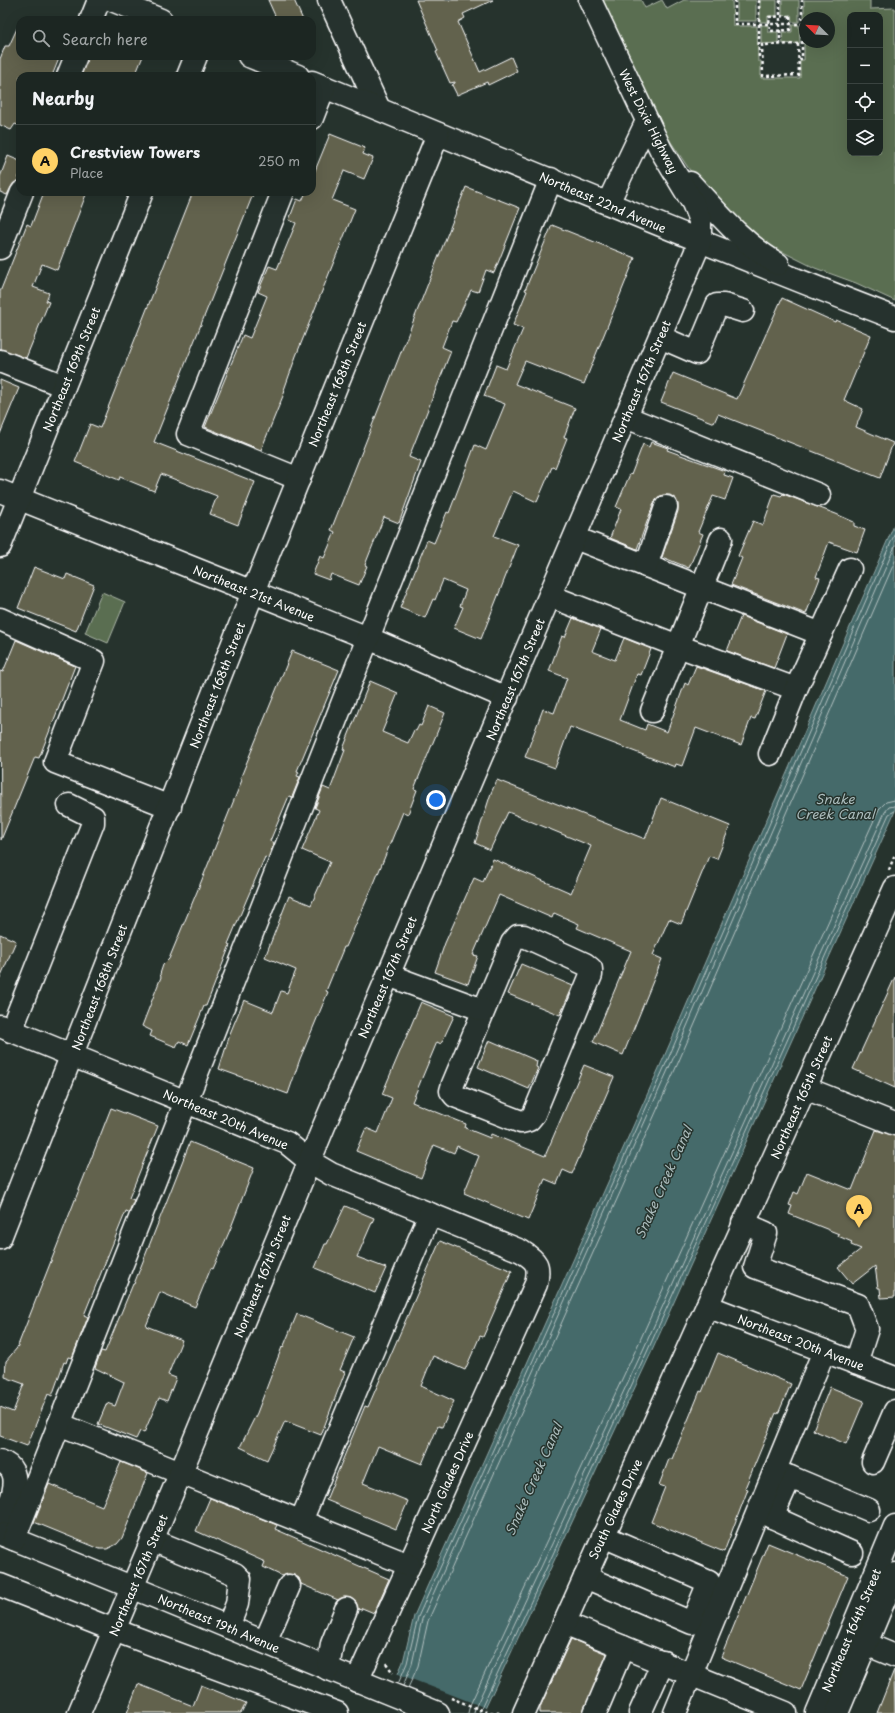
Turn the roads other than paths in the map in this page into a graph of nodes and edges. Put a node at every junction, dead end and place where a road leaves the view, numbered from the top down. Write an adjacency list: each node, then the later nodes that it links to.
1 (99, 0): 5 (street)
2 (112, 0): 6 (street)
3 (329, 0): 15 (street)
4 (590, 0): 16 (street, West Dixie Highway)
5 (93, 16)
6 (151, 16)
7 (74, 60): 10 (street)
8 (194, 60): 11 (street)
9 (259, 60): 12 (street)
10 (70, 72)
11 (190, 72)
12 (288, 72)
13 (318, 84): 14 (street); 15 (street, Northeast 22nd Avenue)
14 (316, 95)
15 (379, 109): 17 (street, Northeast 22nd Avenue)
16 (647, 121): 18 (street, West Dixie Highway); 23 (street)
17 (438, 134): 19 (street, Northeast 22nd Avenue); 33 (street, Northeast 168th Street)
18 (661, 150): 24 (street, West Dixie Highway); 26 (street)
19 (551, 179): 23 (street, Northeast 22nd Avenue); 47 (street)
20 (20, 196): 25 (street)
21 (140, 196): 31 (street, Northeast 169th Street)
22 (281, 196): 33 (street)
23 (608, 203): 24 (street, Northeast 22nd Avenue)
24 (700, 242): 26 (street, Northeast 22nd Avenue); 29 (street, Northeast 167th Street)
25 (0, 248)
26 (826, 292): 28 (street, Northeast 22nd Avenue)
27 (743, 311): 29 (street)
28 (895, 318)
29 (660, 336): 32 (street, Northeast 167th Street)
30 (0, 361): 31 (street)
31 (64, 386): 34 (street, Northeast 169th Street)
32 (626, 418): 35 (street); 37 (street, Northeast 167th Street)
33 (299, 479): 43 (street, Northeast 168th Street)
34 (9, 495): 39 (street, Northeast 169th Street); 43 (street, Northeast 21st Avenue)
35 (818, 495)
36 (666, 507): 40 (street)
37 (575, 538): 40 (street); 44 (street, Northeast 167th Street)
38 (721, 539): 42 (street)
39 (0, 546)
40 (646, 566): 42 (street)
41 (850, 569): 46 (street)
42 (701, 587): 46 (street); 48 (street)
43 (253, 592): 47 (street, Northeast 21st Avenue); 54 (street, Northeast 168th Street)
44 (550, 596): 48 (street); 50 (street, Northeast 167th Street)
45 (0, 619): 54 (street)
46 (821, 634): 49 (street)
47 (368, 638): 50 (street, Northeast 21st Avenue); 61 (street)
48 (678, 646): 49 (street); 51 (street)
49 (796, 689): 52 (street)
50 (507, 698): 56 (street, Northeast 167th Street)
51 (652, 711)
52 (770, 754)
53 (69, 805): 58 (street)
54 (170, 807): 59 (street, Northeast 168th Street)
55 (895, 888): 60 (street, Northeast 165th Street)
56 (388, 975): 57 (street); 63 (street, Northeast 167th Street)
57 (483, 1010): 57 (street)
58 (6, 1029): 59 (street, Northeast 20th Avenue)
59 (72, 1056): 61 (street, Northeast 20th Avenue); 66 (street, Northeast 168th Street)
60 (805, 1088): 62 (street); 65 (street, Northeast 165th Street)
61 (187, 1102): 63 (street, Northeast 20th Avenue); 73 (street)
62 (895, 1124)
63 (309, 1161): 64 (street, Northeast 20th Avenue); 76 (street, Northeast 167th Street)
64 (430, 1214): 67 (street, Northeast 20th Avenue); 81 (street)
65 (743, 1223): 68 (street, Northeast 165th Street); 70 (street)
66 (0, 1238)
67 (536, 1284): 87 (street, North Glades Drive)
68 (707, 1306): 69 (street, Northeast 20th Avenue); 84 (street, South Glades Drive)
69 (824, 1351): 70 (street, Northeast 20th Avenue); 77 (street)
70 (856, 1363): 71 (street, Northeast 20th Avenue)
71 (895, 1378)
72 (895, 1411): 75 (street)
73 (60, 1424): 76 (street); 83 (street)
74 (0, 1461): 78 (street)
75 (873, 1462)
76 (181, 1472): 81 (street); 85 (street, Northeast 167th Street)
77 (782, 1474): 79 (street); 80 (street)
78 (4, 1498): 83 (street)
79 (869, 1510)
80 (766, 1514): 86 (street); 93 (street)
81 (301, 1521): 87 (street)
82 (895, 1526): 116 (street, Northeast 164th Street)
83 (5, 1534): 91 (street, Northeast 19th Avenue)
84 (603, 1536): 89 (street, South Glades Drive); 93 (street)
85 (152, 1540): 91 (street, Northeast 167th Street); 98 (street)
86 (852, 1553)
87 (409, 1565): 107 (street, North Glades Drive)
88 (895, 1574): 95 (street, Northeast 164th Street)
89 (584, 1577): 96 (street, South Glades Drive); 97 (street)
90 (0, 1585): 99 (street)
91 (132, 1586): 98 (street, Northeast 19th Avenue); 99 (street, Northeast 167th Street)
92 (289, 1586): 100 (street)
93 (718, 1586): 97 (street)
94 (346, 1609): 105 (street)
95 (887, 1615): 101 (street, Northeast 164th Street)
96 (564, 1623): 102 (street); 111 (street, South Glades Drive)
97 (701, 1626): 106 (street)
98 (228, 1627): 100 (street, Northeast 19th Avenue)
99 (114, 1630): 108 (street, Northeast 167th Street); 109 (street)
100 (265, 1642): 105 (street, Northeast 19th Avenue)
101 (866, 1644): 103 (street); 117 (street, Northeast 164th Street)
102 (624, 1647): 104 (street); 112 (street)
103 (895, 1656)
104 (662, 1662): 106 (street); 113 (street)
105 (328, 1669): 107 (street, Northeast 19th Avenue)
106 (692, 1674): 114 (street); 115 (street)
107 (357, 1681): 110 (street, Northeast 19th Avenue)
108 (79, 1713)
109 (338, 1713)
110 (438, 1713)
111 (524, 1713)
112 (595, 1713)
113 (640, 1713)
114 (675, 1713)
115 (786, 1713)
116 (817, 1713)
117 (837, 1713)

